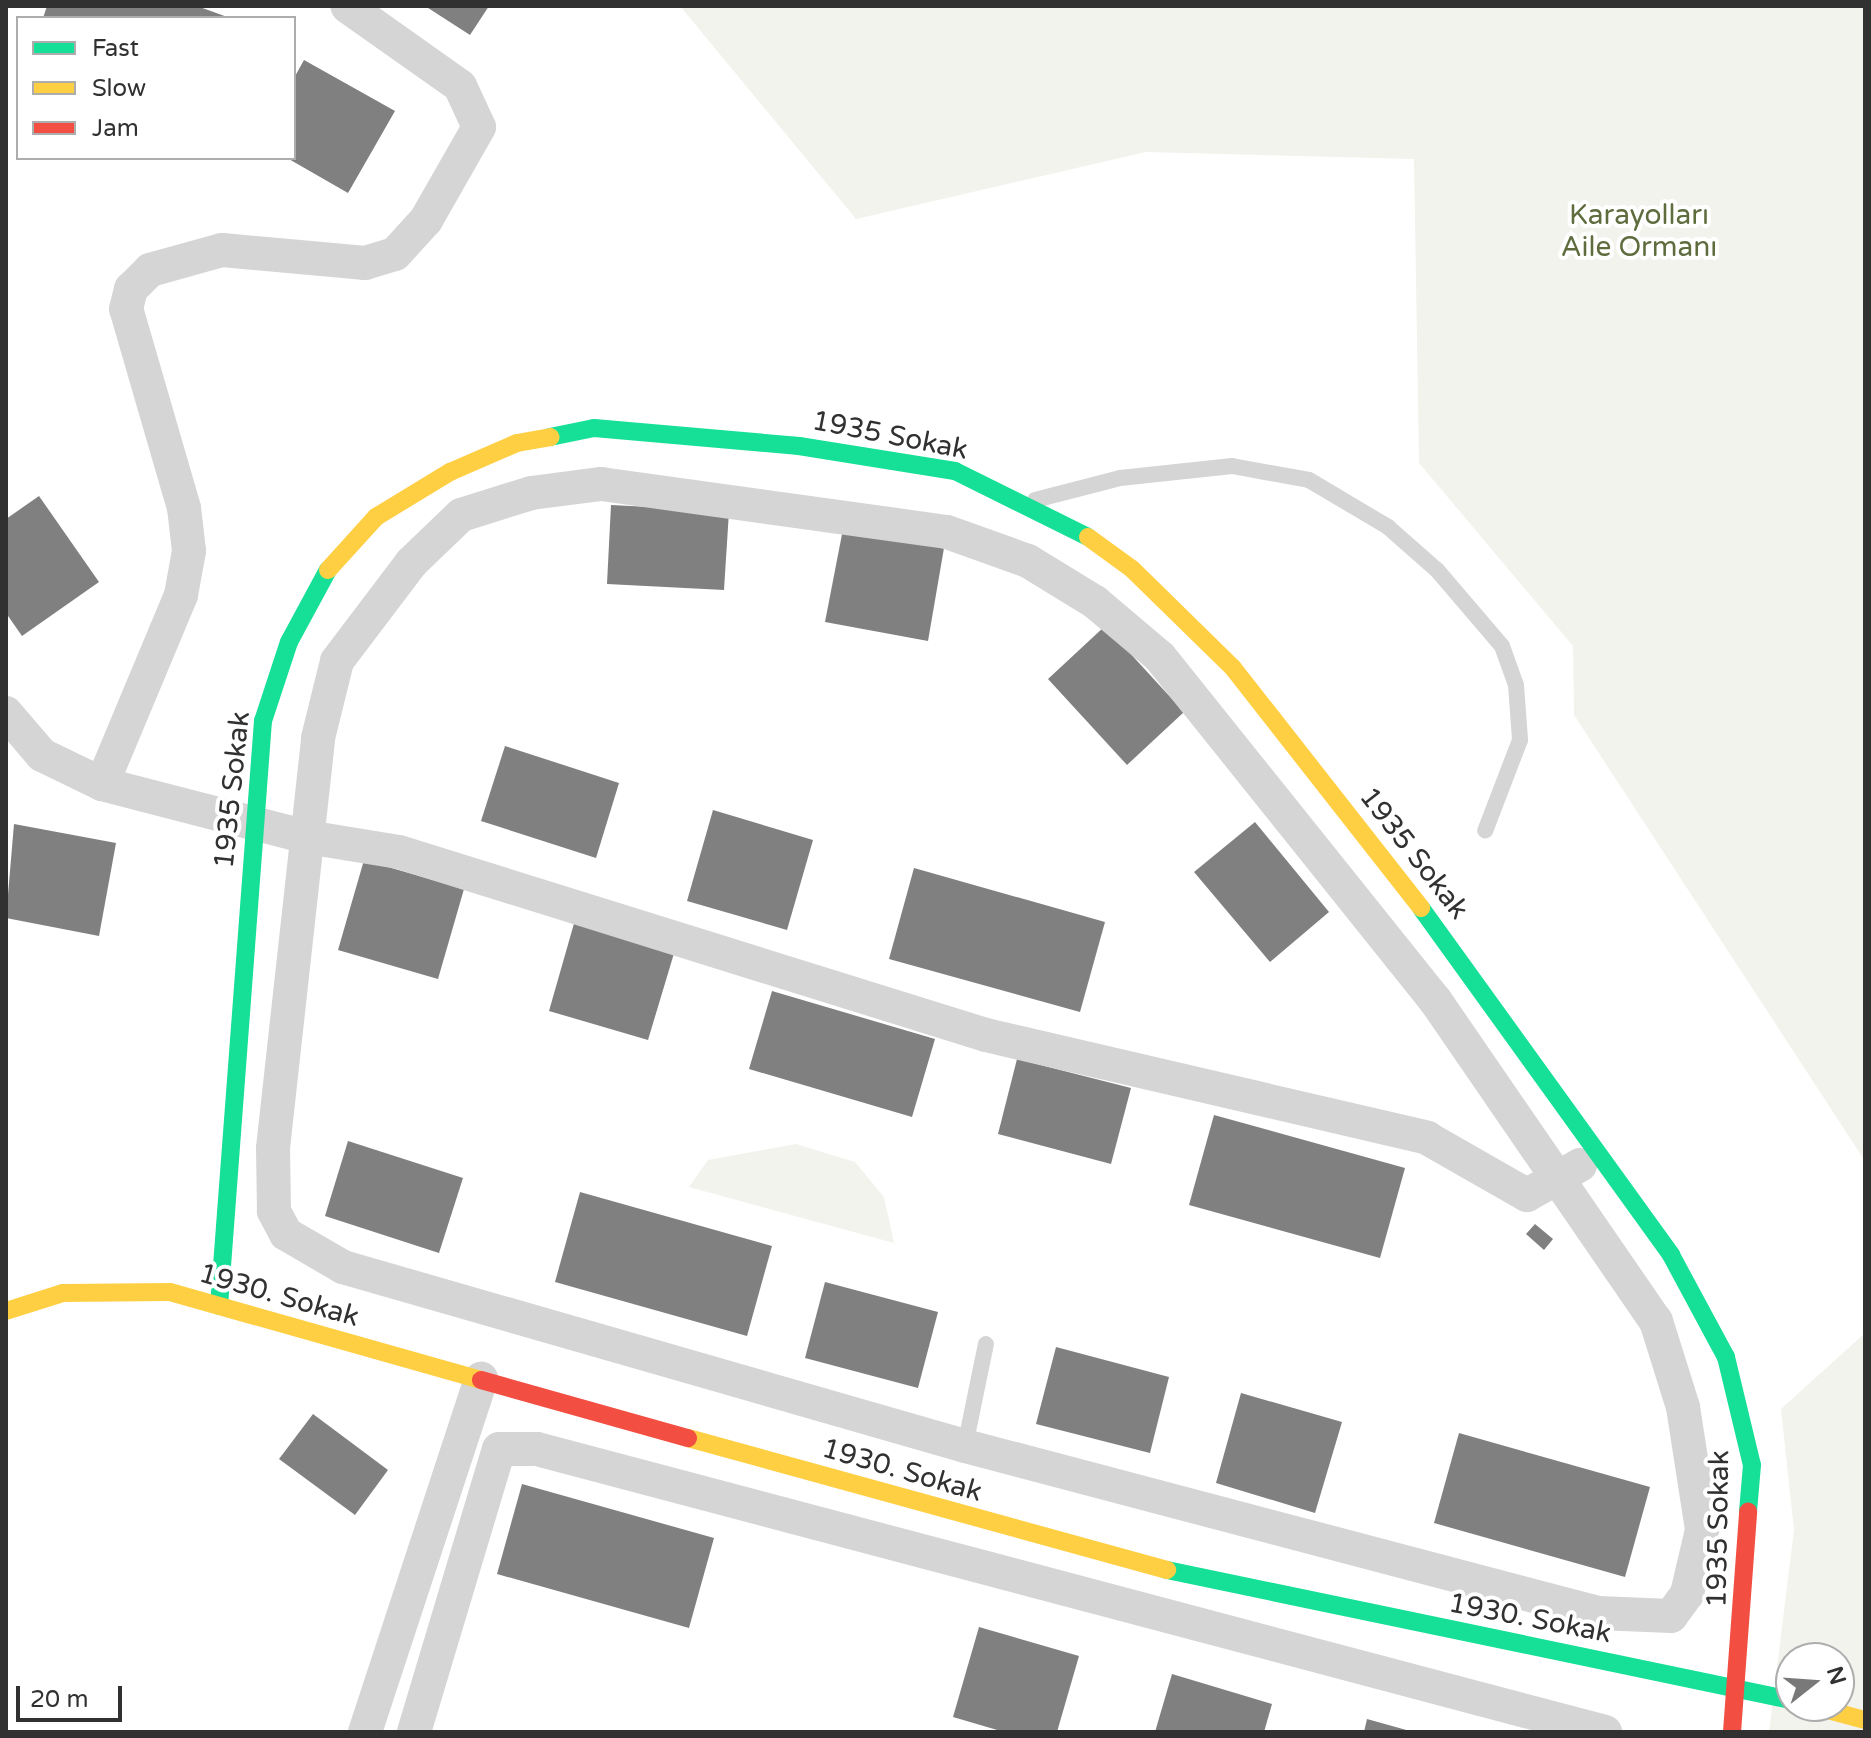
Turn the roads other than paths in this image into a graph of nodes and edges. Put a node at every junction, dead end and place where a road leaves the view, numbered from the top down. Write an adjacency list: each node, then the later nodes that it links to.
1 (347, 6): 6 (street)
2 (517, 443): 3 (street); 4 (street, 1935 Sokak); 7 (street, 1935 Sokak)
3 (531, 493): 9 (street); 11 (street)
4 (1027, 502): 8 (lane); 10 (street, 1935 Sokak)
5 (6, 713): 6 (street)
6 (102, 784): 7 (street)
7 (255, 824): 9 (street); 12 (street, 1935 Sokak)
8 (1485, 831)
9 (307, 837): 11 (street); 16 (street)
10 (1601, 1150): 11 (street); 17 (street, 1935 Sokak)
11 (1562, 1178): 16 (street)
12 (219, 1306): 13 (street, 1930. Sokak); 15 (street, 1930. Sokak)
13 (6, 1311)
14 (986, 1344): 16 (lane)
15 (481, 1379): 17 (street, 1930. Sokak); 19 (street)
16 (965, 1446)
17 (1739, 1687): 18 (street, 1930. Sokak); 22 (street, 1935 Sokak)
18 (1775, 1696)
19 (375, 1729)
20 (414, 1732): 21 (street)
21 (1605, 1732)
22 (1732, 1732)

